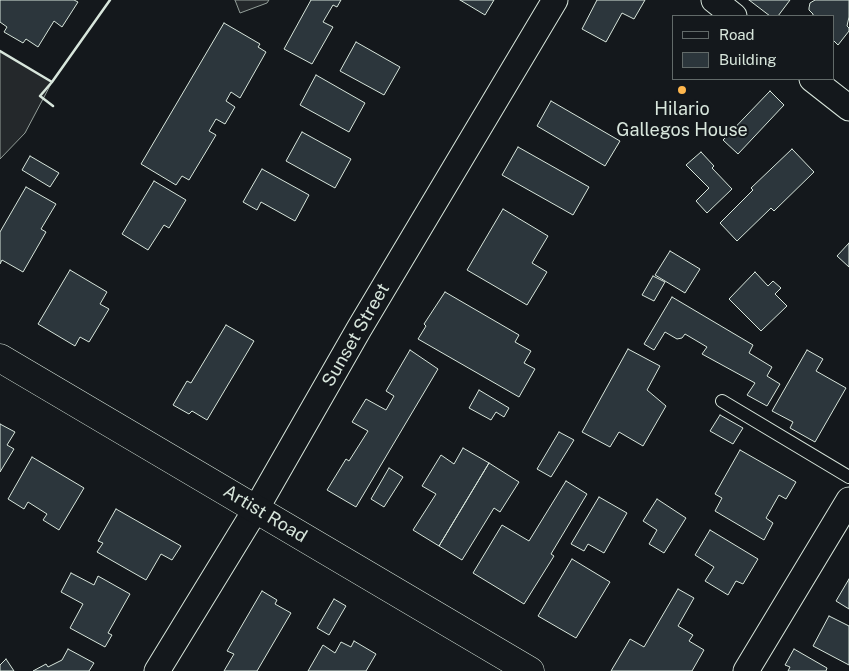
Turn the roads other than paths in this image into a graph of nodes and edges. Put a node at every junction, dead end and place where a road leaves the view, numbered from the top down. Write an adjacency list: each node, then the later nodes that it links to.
1 (555, 0): 10 (street, Sunset Street)
2 (714, 0): 3 (street)
3 (733, 15)
4 (813, 80): 5 (street)
5 (849, 108)
6 (0, 358): 10 (main road, Artist Road)
7 (722, 401): 8 (lane)
8 (849, 477)
9 (849, 500): 13 (street)
10 (256, 509): 11 (street, Sunset Street); 12 (main road, Artist Road)
11 (157, 671)
12 (530, 671)
13 (746, 671)

